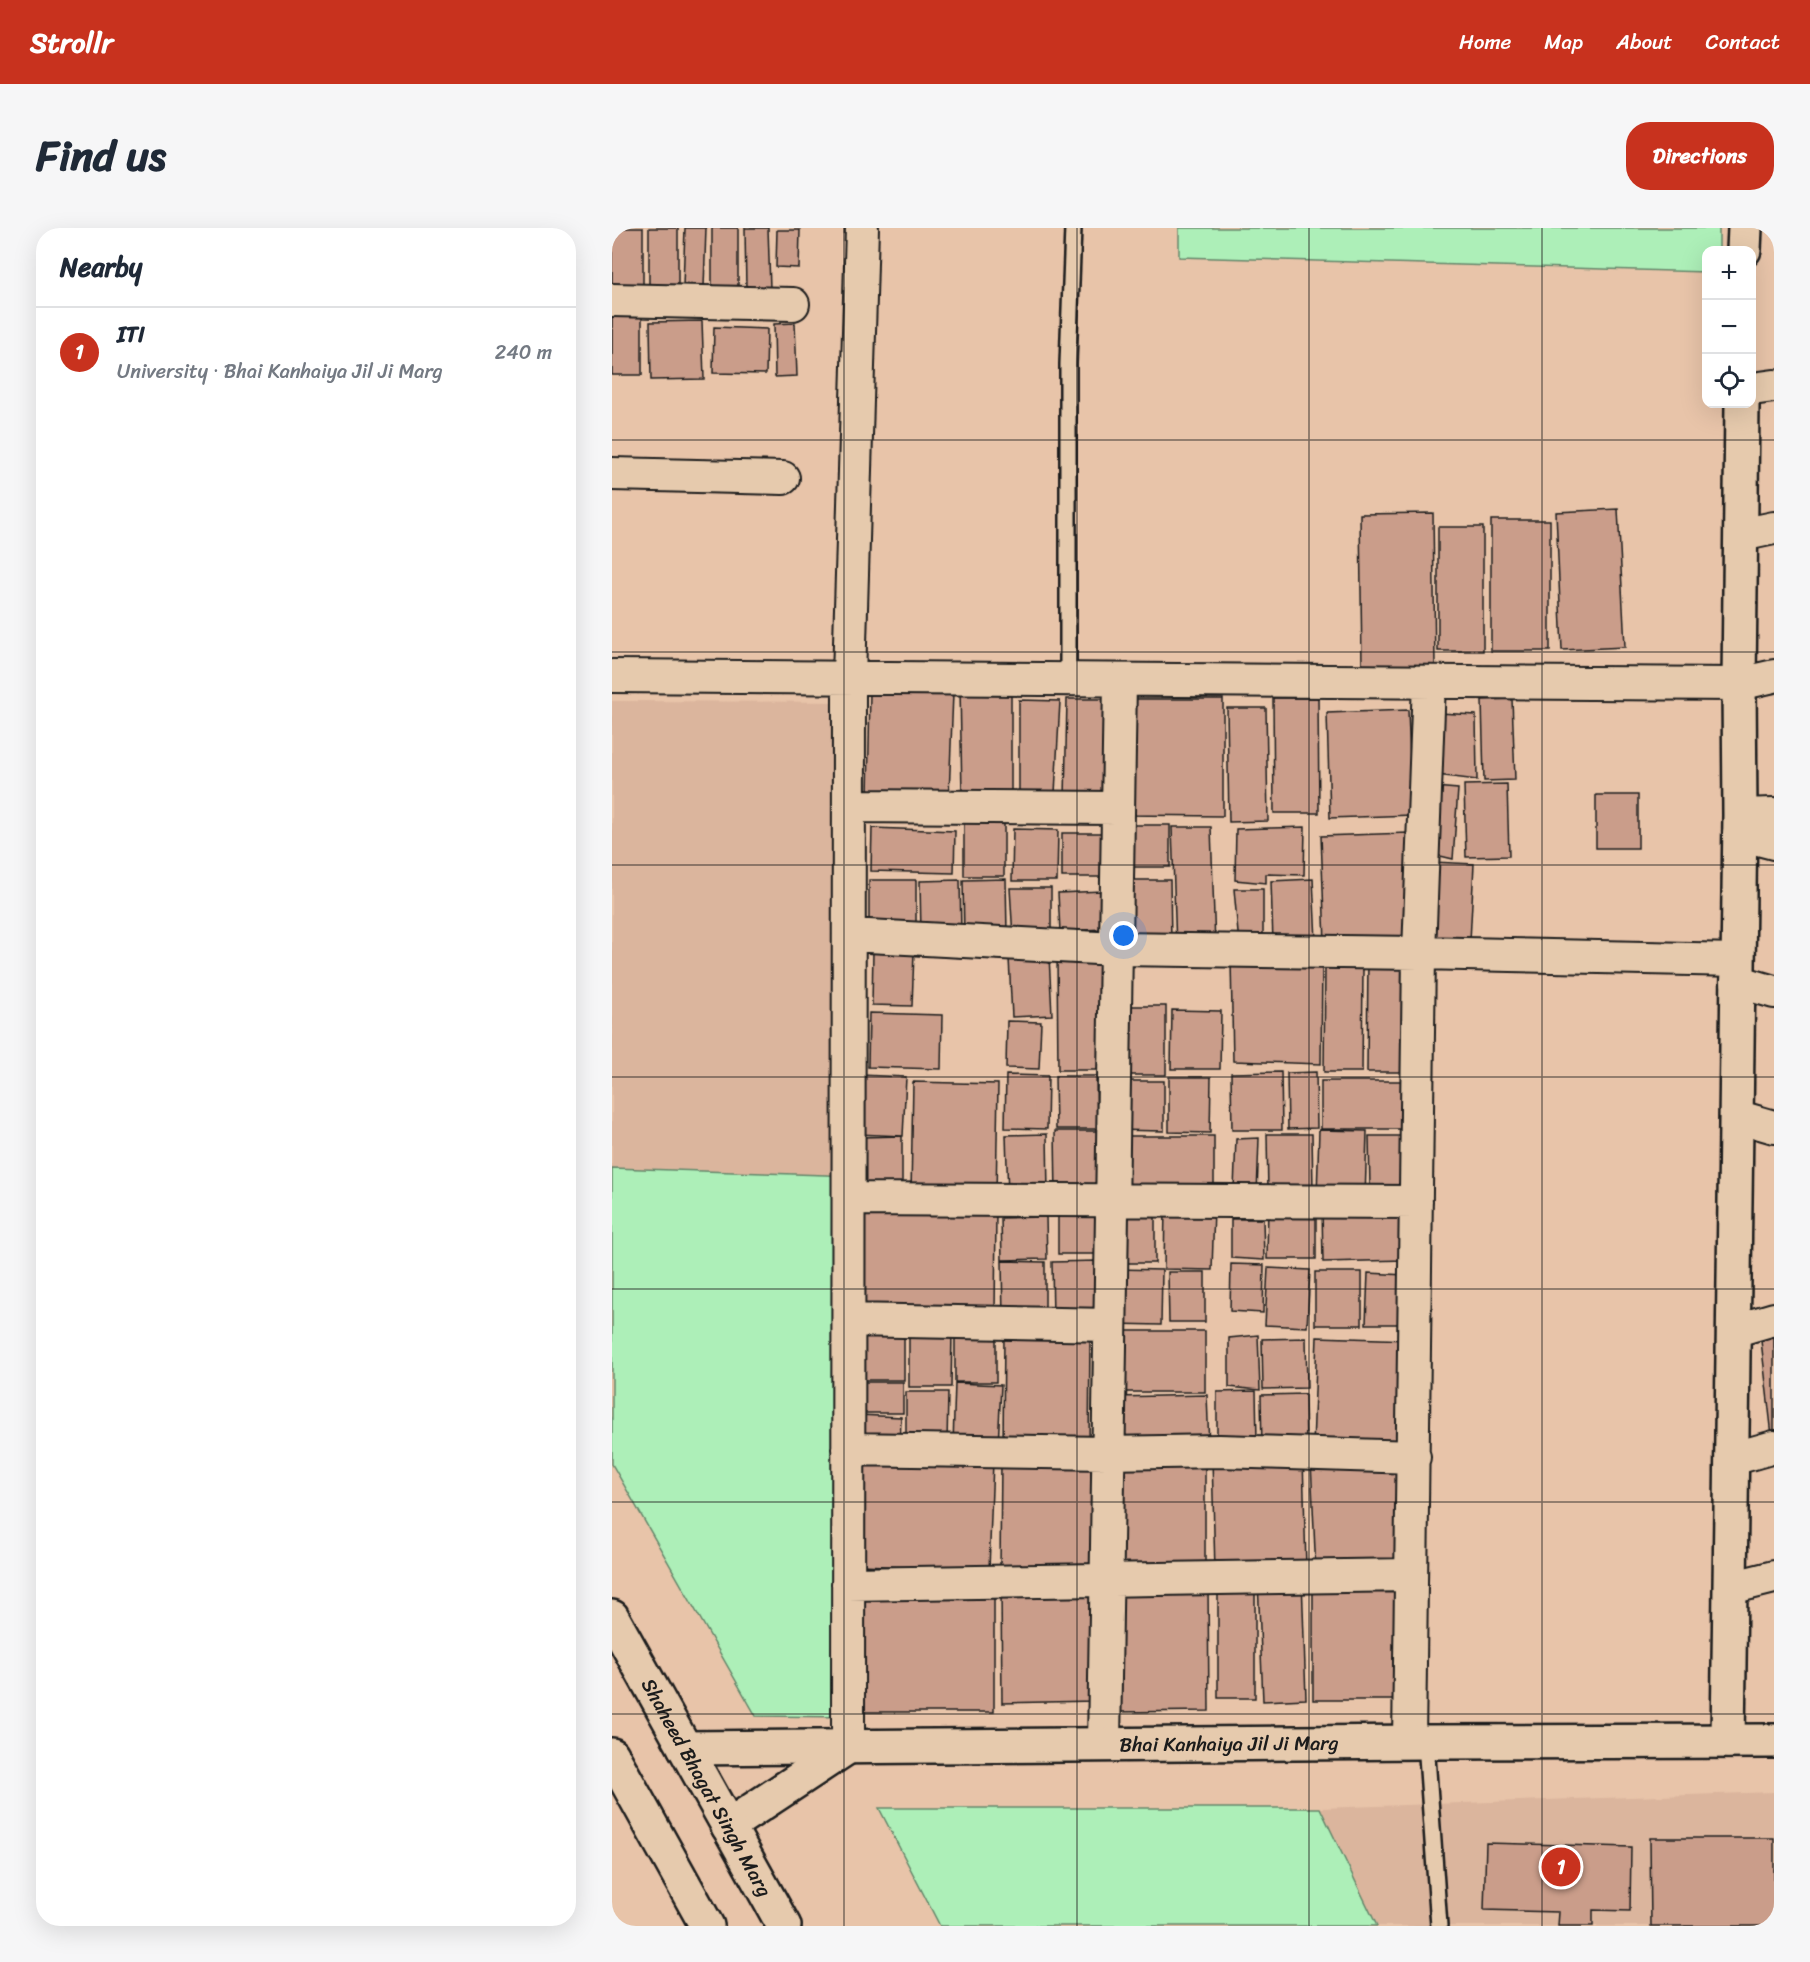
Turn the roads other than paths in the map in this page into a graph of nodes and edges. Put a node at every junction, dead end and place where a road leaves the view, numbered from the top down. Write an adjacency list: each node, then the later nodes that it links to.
1 (862, 228): 16 (street)
2 (1073, 228): 17 (lane)
3 (1745, 228): 4 (street)
4 (1744, 246)
5 (612, 300): 6 (street)
6 (793, 304)
7 (1774, 386): 8 (street)
8 (1756, 388)
9 (1742, 408): 13 (street)
10 (612, 474): 11 (street)
11 (783, 477)
12 (1774, 528): 13 (street)
13 (1741, 535): 20 (street)
14 (612, 676): 16 (street)
15 (1774, 676): 20 (street)
16 (849, 678): 17 (street); 21 (street)
17 (1068, 680): 18 (street)
18 (1120, 680): 19 (street); 22 (street)
19 (1429, 682): 20 (street); 28 (street)
20 (1739, 684): 24 (street)
21 (849, 806): 22 (street); 26 (street)
22 (1118, 808): 27 (street)
23 (1774, 814): 24 (street)
24 (1740, 824): 25 (street); 29 (street)
25 (1774, 843)
26 (849, 935): 27 (street); 33 (street)
27 (1116, 949): 28 (street); 34 (street)
28 (1419, 953): 29 (street); 35 (street)
29 (1737, 970): 30 (street); 31 (street)
30 (1774, 992)
31 (1736, 1116): 32 (street); 39 (street)
32 (1774, 1127)
33 (849, 1199): 34 (street); 37 (street)
34 (1112, 1201): 35 (street); 38 (street)
35 (1416, 1202): 43 (street)
36 (1774, 1319): 39 (street)
37 (849, 1320): 38 (street); 41 (street)
38 (1110, 1325): 42 (street)
39 (1733, 1331): 44 (street)
40 (1774, 1447): 44 (street)
41 (848, 1449): 42 (street); 48 (street)
42 (1107, 1453): 43 (street); 47 (street)
43 (1414, 1457): 45 (street)
44 (1731, 1459): 49 (street)
45 (1410, 1575): 47 (street); 53 (street)
46 (1774, 1577): 49 (street)
47 (1107, 1580): 48 (street); 54 (street)
48 (848, 1584): 55 (street)
49 (1730, 1588): 51 (street)
50 (612, 1617): 56 (street, Shaheed Bhagat Singh Marg)
51 (1728, 1741): 52 (street, Bhai Kanhaiya Jil Ji Marg); 53 (street, Bhai Kanhaiya Jil Ji Marg)
52 (1774, 1741)
53 (1417, 1742): 54 (street, Bhai Kanhaiya Jil Ji Marg); 61 (lane)
54 (1104, 1745): 55 (street, Bhai Kanhaiya Jil Ji Marg)
55 (848, 1747): 56 (street, Bhai Kanhaiya Jil Ji Marg); 58 (street)
56 (685, 1748): 58 (street, Shaheed Bhagat Singh Marg)
57 (612, 1755): 59 (street)
58 (728, 1826): 60 (street, Shaheed Bhagat Singh Marg)
59 (707, 1926)
60 (784, 1926)
61 (1439, 1926)

